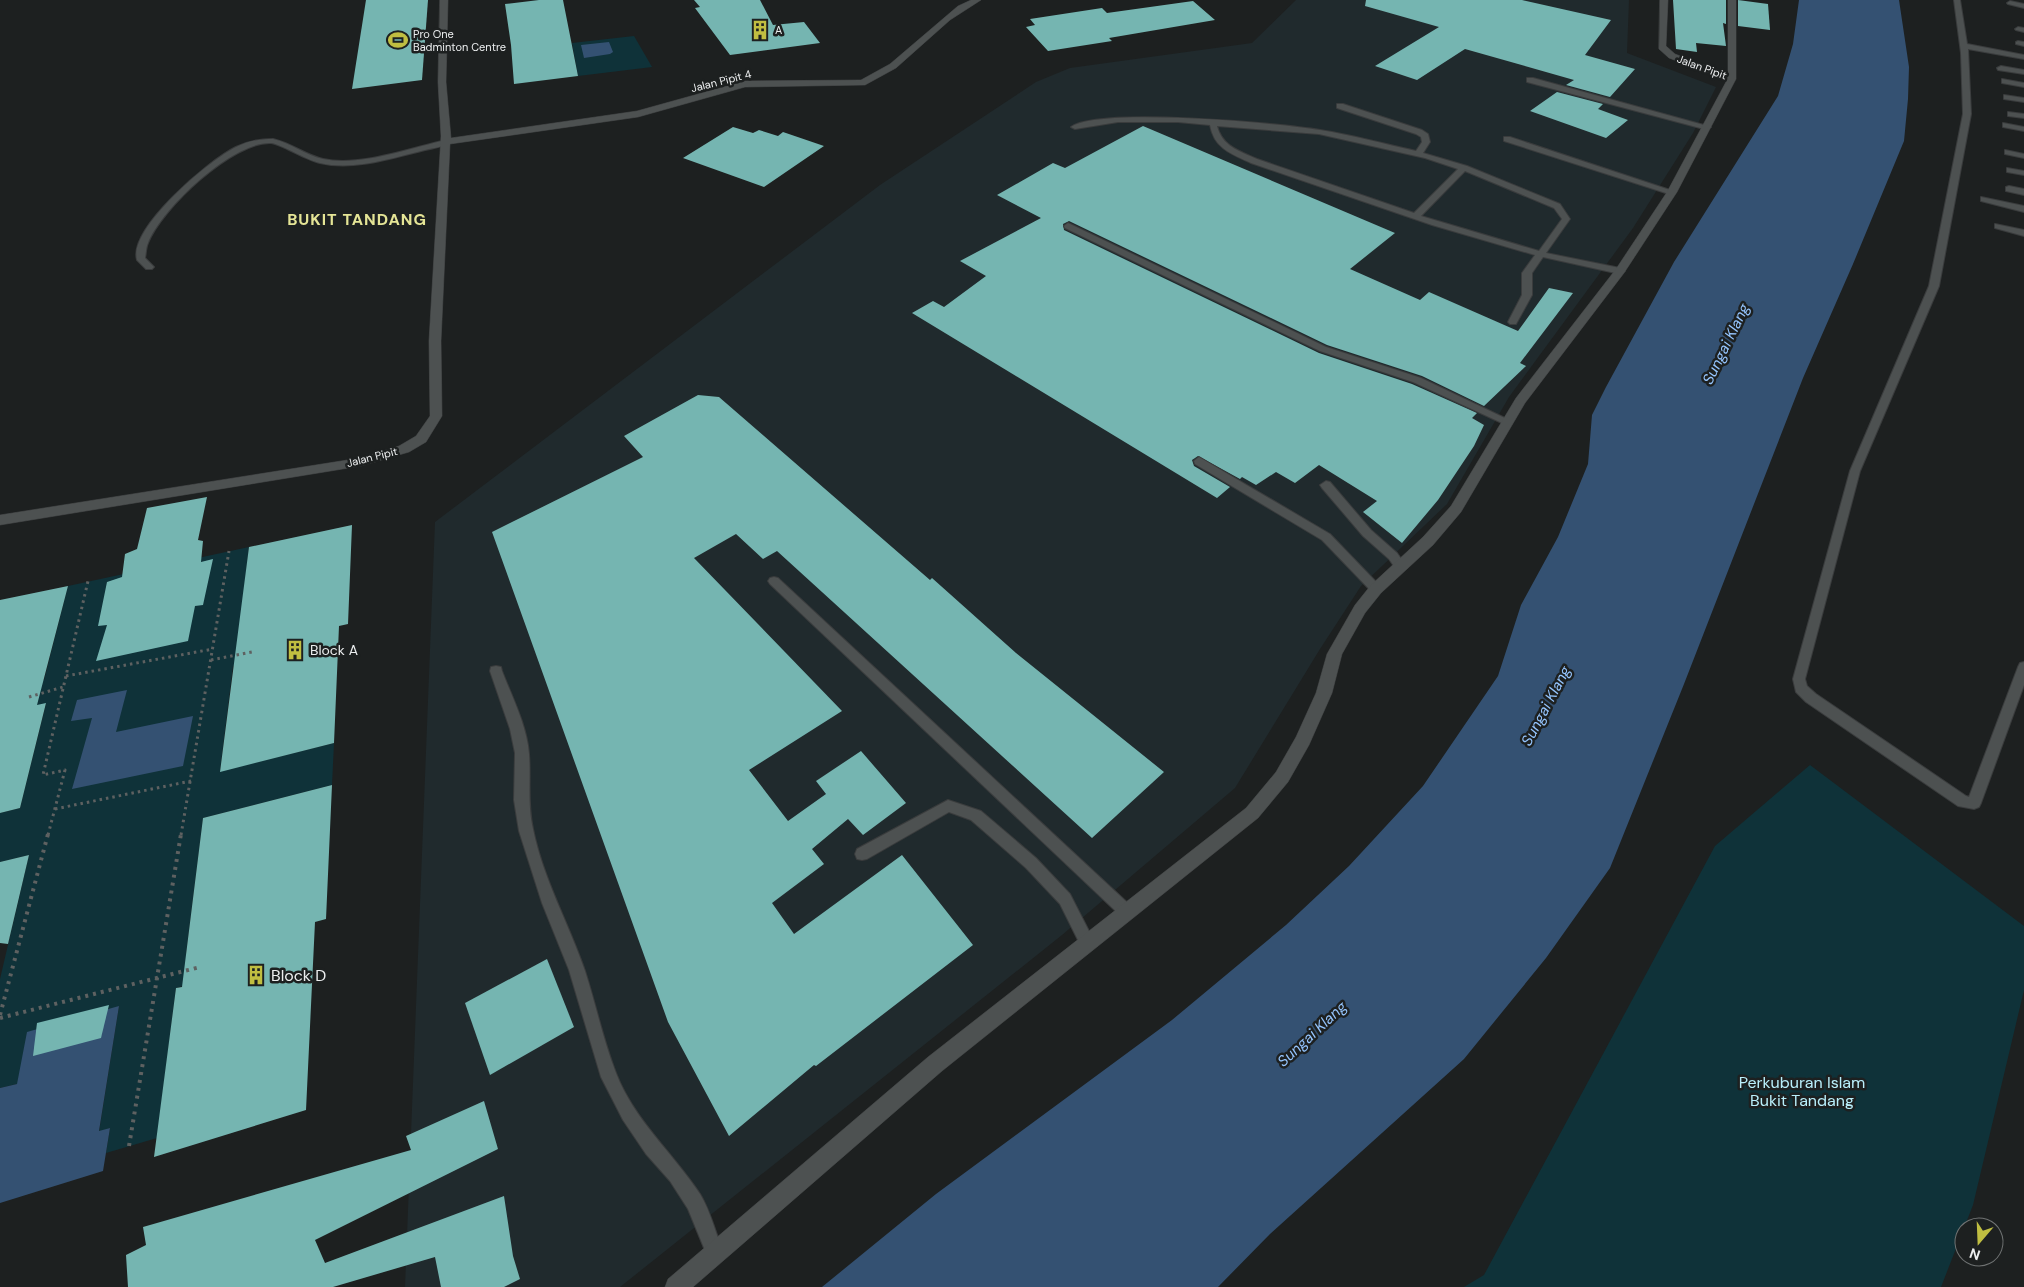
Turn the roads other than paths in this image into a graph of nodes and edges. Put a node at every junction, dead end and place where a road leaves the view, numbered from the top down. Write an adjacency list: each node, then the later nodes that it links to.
1 (444, 0): 27 (street, Jalan Pipit)
2 (977, 0): 27 (street, Jalan Pipit 4)
3 (1664, 0): 12 (street, Jalan Pipit)
4 (1732, 0): 12 (street)
5 (1957, 0): 8 (lane)
6 (2010, 3): 7 (lane)
7 (2024, 6)
8 (1964, 46): 9 (lane); 54 (lane)
9 (2024, 57)
10 (2001, 68): 11 (lane)
11 (2024, 72)
12 (1732, 78): 24 (street)
13 (1530, 80): 24 (lane)
14 (2005, 81): 15 (lane)
15 (2024, 85)
16 (2007, 97): 17 (lane)
17 (2024, 100)
18 (1340, 106): 29 (lane)
19 (2011, 114): 20 (lane)
20 (2024, 116)
21 (1213, 123): 23 (lane); 29 (lane); 39 (lane)
22 (2006, 125): 25 (lane)
23 (1075, 127)
24 (1707, 127): 35 (street)
25 (2024, 129)
26 (1507, 139): 35 (lane)
27 (446, 142): 44 (lane); 50 (street, Jalan Pipit)
28 (2008, 152): 30 (lane)
29 (1418, 154): 31 (lane)
30 (2024, 156)
31 (1464, 168): 39 (lane); 43 (lane)
32 (2010, 170): 33 (lane)
33 (2024, 173)
34 (2009, 189): 36 (lane)
35 (1672, 192): 45 (street)
36 (2024, 192)
37 (1984, 199): 38 (lane)
38 (2024, 209)
39 (1416, 216): 43 (lane)
40 (1068, 226): 47 (lane)
41 (1998, 226): 42 (lane)
42 (2024, 233)
43 (1542, 254): 45 (lane); 46 (lane)
44 (149, 267)
45 (1620, 271): 47 (street)
46 (1513, 322)
47 (1506, 421): 51 (street)
48 (1199, 461): 53 (lane)
49 (1326, 485): 51 (lane)
50 (0, 520)
51 (1400, 566): 53 (street)
52 (774, 581): 57 (lane)
53 (1376, 589): 57 (street)
54 (2024, 667)
55 (496, 671): 59 (lane)
56 (862, 854): 58 (lane)
57 (1127, 912): 58 (street)
58 (1087, 943): 59 (street)
59 (715, 1254): 60 (street)
60 (676, 1287)

